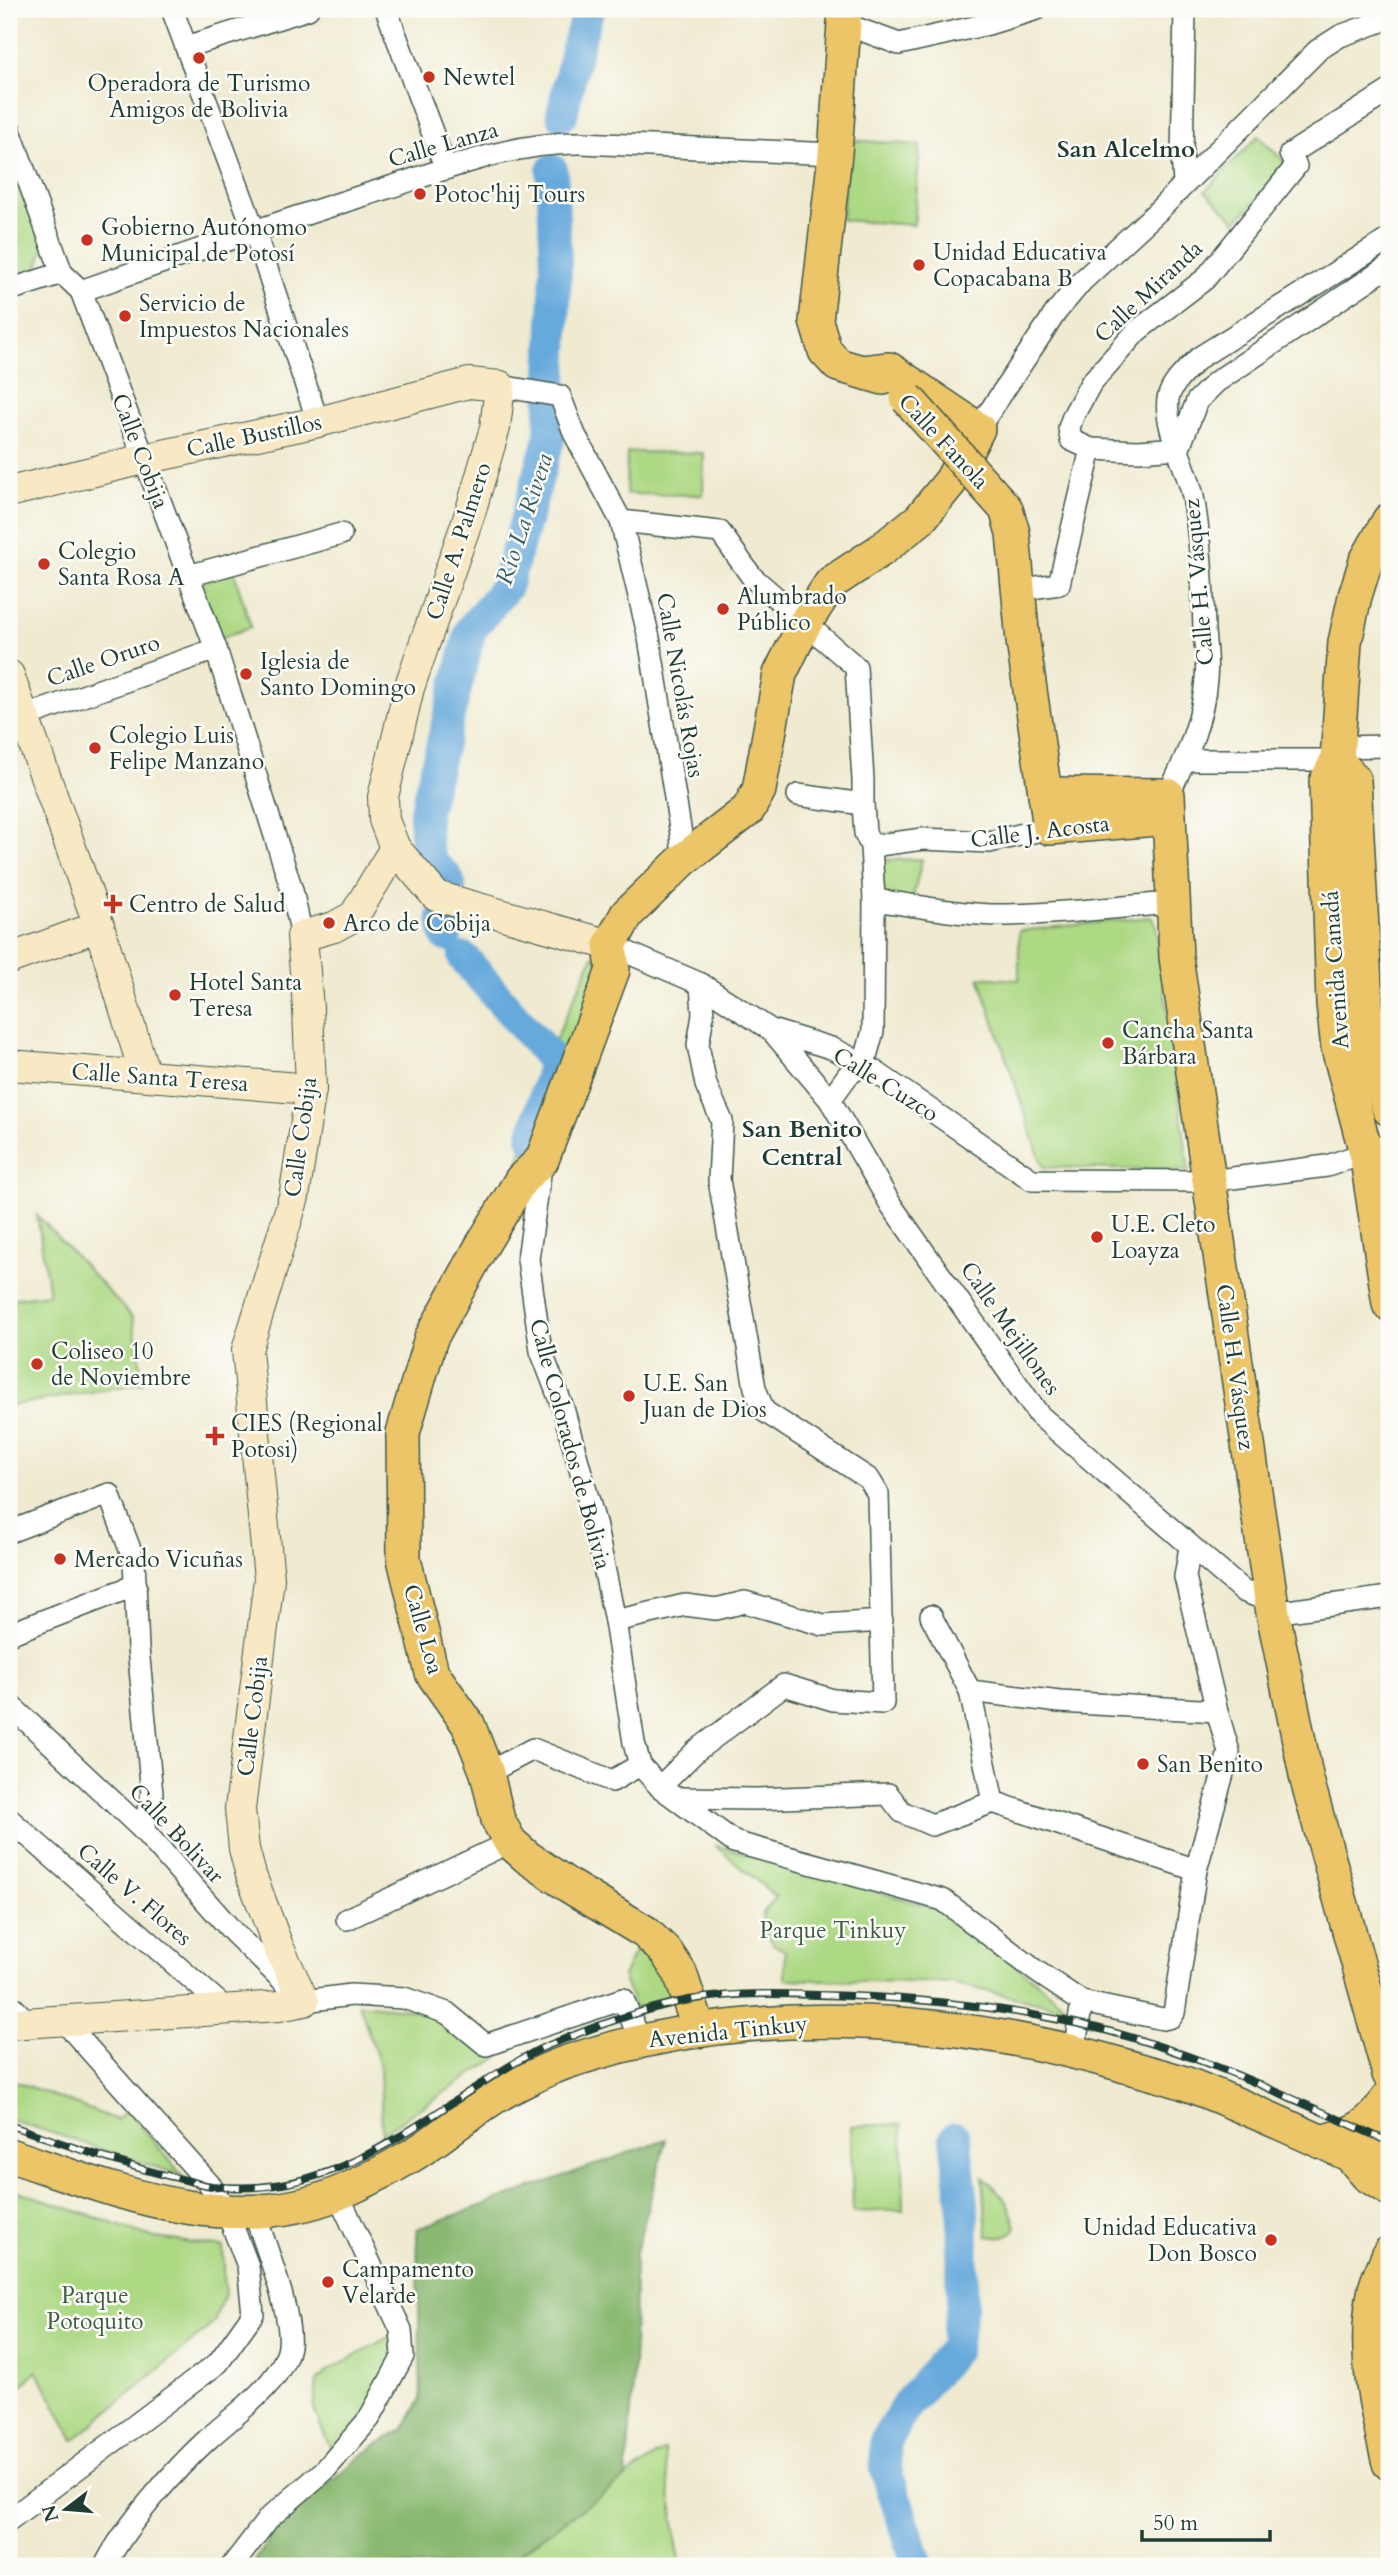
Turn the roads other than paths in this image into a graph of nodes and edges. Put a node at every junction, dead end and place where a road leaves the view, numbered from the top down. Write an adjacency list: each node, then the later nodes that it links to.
1 (172, 9): 9 (street)
2 (308, 9): 9 (street)
3 (386, 9): 13 (street)
4 (1037, 9): 7 (street)
5 (1185, 9): 14 (street)
6 (845, 16): 7 (street); 12 (main road, Calle Fanola)
7 (988, 16)
8 (1383, 20): 14 (street)
9 (186, 47): 15 (street)
10 (1389, 91): 26 (street, Calle Miranda)
11 (9, 128): 18 (street)
12 (835, 154): 13 (street, Calle Lanza); 21 (main road, Calle Fanola)
13 (446, 169): 15 (street, Calle Lanza)
14 (1184, 184): 24 (street)
15 (254, 230): 20 (street, Calle Lanza); 23 (street)
16 (1389, 239): 25 (street, Calle H. Vásquez)
17 (1389, 267): 25 (street)
18 (62, 272): 19 (street); 20 (street)
19 (9, 290)
20 (81, 291): 27 (street, Calle Cobija)
21 (862, 372): 24 (main road); 33 (main road, Calle Fanola, bridge)
22 (500, 386): 23 (main road, Calle Bustillos); 30 (street, Calle Nicolás Rojas); 47 (main road, Calle A. Palmero)
23 (318, 422): 27 (main road, Calle Bustillos)
24 (978, 429): 34 (main road, Calle Colorados de Bolivia)
25 (1179, 448): 26 (street); 40 (street, Calle H. Vásquez)
26 (1091, 449): 33 (street)
27 (144, 459): 28 (main road, Calle Bustillos); 32 (street, Calle Cobija)
28 (9, 492)
29 (1389, 520): 39 (main road, Avenida Canadá)
30 (621, 521): 34 (street); 48 (street, Calle Nicolás Rojas)
31 (341, 534): 32 (street)
32 (188, 576): 35 (street, Calle Cobija)
33 (1017, 590): 41 (main road, Calle Fanola)
34 (805, 623): 43 (street); 48 (main road, Calle Colorados de Bolivia)
35 (216, 649): 37 (street, Calle Oruro); 52 (street, Calle Cobija)
36 (9, 676): 37 (main road)
37 (16, 719): 51 (main road)
38 (1389, 746): 39 (street)
39 (1337, 754): 40 (street); 62 (main road, Avenida Canadá); 63 (main road, Avenida Canadá)
40 (1186, 760): 44 (street, Calle H. Vásquez)
41 (1045, 794): 44 (main road, Calle J. Acosta); 45 (main road, Calle Fanola)
42 (798, 795): 43 (street)
43 (863, 804): 46 (street)
44 (1168, 807): 45 (main road, Calle J. Acosta); 50 (main road, Calle H. Vásquez)
45 (1050, 828): 46 (street, Calle J. Acosta)
46 (871, 846): 49 (street)
47 (395, 848): 52 (main road); 53 (main road, Calle Cuzco)
48 (683, 860): 53 (main road, Calle Colorados de Bolivia)
49 (874, 900): 50 (street); 58 (street)
50 (1172, 903): 65 (main road, Calle H. Vásquez)
51 (99, 926): 54 (main road); 59 (main road)
52 (302, 936): 60 (main road, Calle Cobija)
53 (610, 945): 55 (street, Calle Cuzco); 64 (main road, Calle Colorados de Bolivia)
54 (9, 959)
55 (701, 984): 56 (street, Calle Cuzco); 74 (street)
56 (771, 1030): 58 (street, Calle Cuzco); 61 (street, Calle Mejillones)
57 (9, 1065): 59 (main road, Calle Santa Teresa)
58 (864, 1065): 61 (street); 65 (street, Calle Cuzco)
59 (145, 1075): 60 (main road, Calle Santa Teresa)
60 (311, 1089): 88 (main road, Calle Cobija)
61 (830, 1100): 68 (street, Calle Mejillones)
62 (1389, 1109)
63 (1378, 1149): 65 (street, Calle Cuzco); 66 (main road, Avenida Canadá)
64 (542, 1160): 73 (street, Calle Colorados de Bolivia); 80 (main road, Calle Loa)
65 (1209, 1181): 71 (main road, Calle H. Vásquez)
66 (1389, 1304)
67 (9, 1532): 69 (street)
68 (1190, 1547): 71 (street, Calle Mejillones); 78 (street)
69 (136, 1585): 75 (street); 84 (street)
70 (1389, 1597): 71 (street, Calle Mejillones)
71 (1271, 1604): 96 (main road, Calle H. Vásquez)
72 (931, 1616): 76 (street)
73 (615, 1621): 74 (street); 79 (street, Calle Colorados de Bolivia)
74 (882, 1621): 81 (street)
75 (9, 1634)
76 (970, 1691): 78 (street); 82 (street)
77 (9, 1704): 84 (street, Calle Bolivar)
78 (1217, 1711): 86 (street)
79 (640, 1765): 80 (street); 81 (street, Calle Colorados de Bolivia)
80 (487, 1773): 85 (main road, Calle Loa)
81 (668, 1792): 82 (street); 89 (street, Calle Colorados de Bolivia)
82 (993, 1802): 86 (street)
83 (9, 1819): 90 (street, Calle V. Flores)
84 (142, 1830): 88 (street, Calle Bolivar)
85 (510, 1842): 87 (street); 93 (main road, Calle Loa)
86 (1196, 1870): 89 (street)
87 (347, 1919)
88 (304, 2001): 90 (main road); 94 (street)
89 (1082, 2002): 95 (street)
90 (226, 2009): 92 (main road)
91 (15, 2017): 92 (main road)
92 (63, 2020): 103 (street)
93 (699, 2030): 94 (main road, Avenida Tinkuy); 95 (main road, Avenida Tinkuy)
94 (640, 2040): 102 (main road, Avenida Tinkuy)
95 (1074, 2052): 98 (main road, Avenida Tinkuy)
96 (1389, 2074)
97 (1389, 2096): 98 (main road)
98 (1335, 2148): 100 (main road, Avenida Tinkuy); 101 (main road, Avenida Tinkuy)
99 (9, 2155): 103 (main road, Avenida Tinkuy)
100 (1389, 2158)
101 (1389, 2189)
102 (338, 2194): 103 (main road, Avenida Tinkuy); 108 (street)
103 (240, 2212): 106 (street); 107 (street)
104 (1389, 2253): 105 (main road)
105 (1389, 2463)
106 (9, 2520)
107 (105, 2566)
108 (232, 2566)

